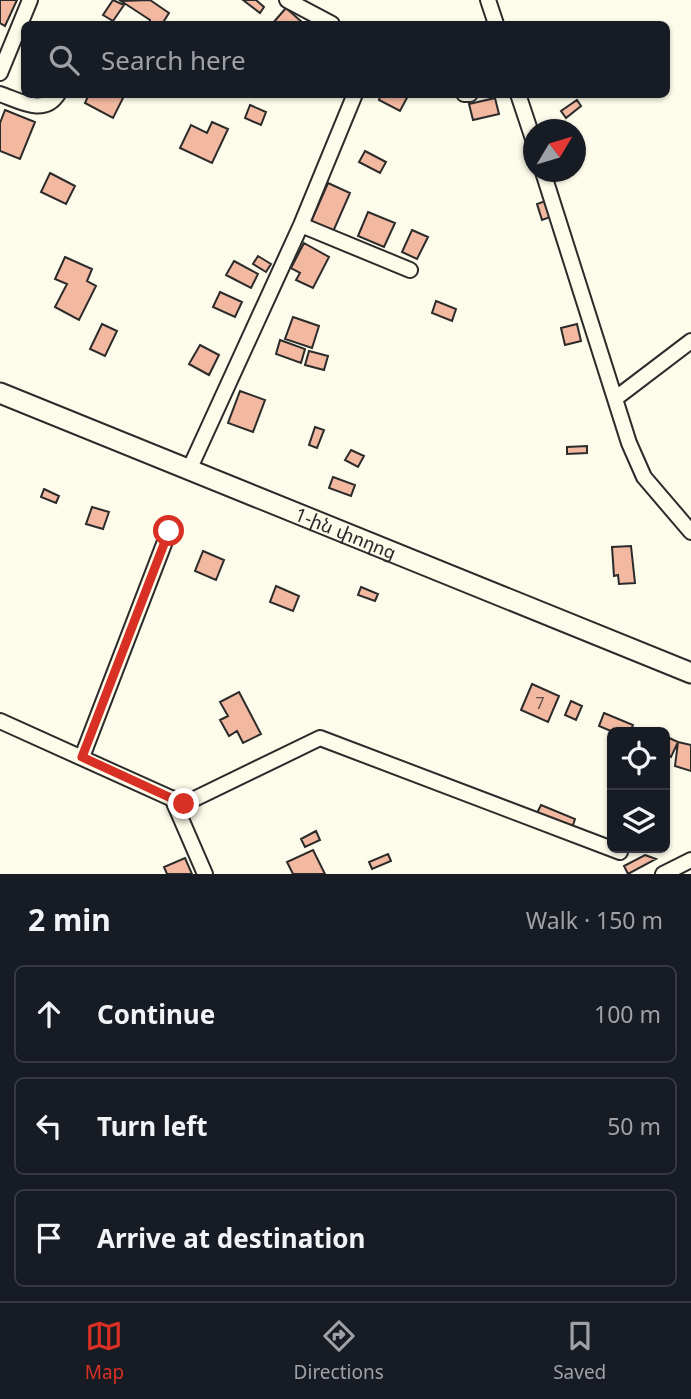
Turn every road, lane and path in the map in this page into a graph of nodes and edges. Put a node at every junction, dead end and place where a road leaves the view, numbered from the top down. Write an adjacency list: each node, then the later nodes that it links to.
1 (30, 0): 4 (street)
2 (287, 0): 5 (street)
3 (488, 0): 6 (street)
4 (21, 21)
5 (326, 21)
6 (495, 21)
7 (21, 22): 8 (street)
8 (0, 73)
9 (0, 94): 10 (street)
10 (56, 98)
11 (353, 98): 15 (street)
12 (519, 98): 13 (street)
13 (526, 119)
14 (546, 182): 19 (street)
15 (301, 225): 16 (street); 20 (street)
16 (410, 270)
17 (691, 341): 19 (street)
18 (0, 393): 20 (main road, 1-ին փողոց)
19 (616, 398): 22 (street)
20 (189, 470): 23 (main road, 1-ին փողոց)
21 (169, 531): 25 (street)
22 (691, 532)
23 (691, 673)
24 (0, 721): 25 (street)
25 (82, 757): 26 (street)
26 (172, 798): 27 (street); 29 (street)
27 (607, 847)
28 (691, 860): 30 (street)
29 (205, 874)
30 (663, 874)

